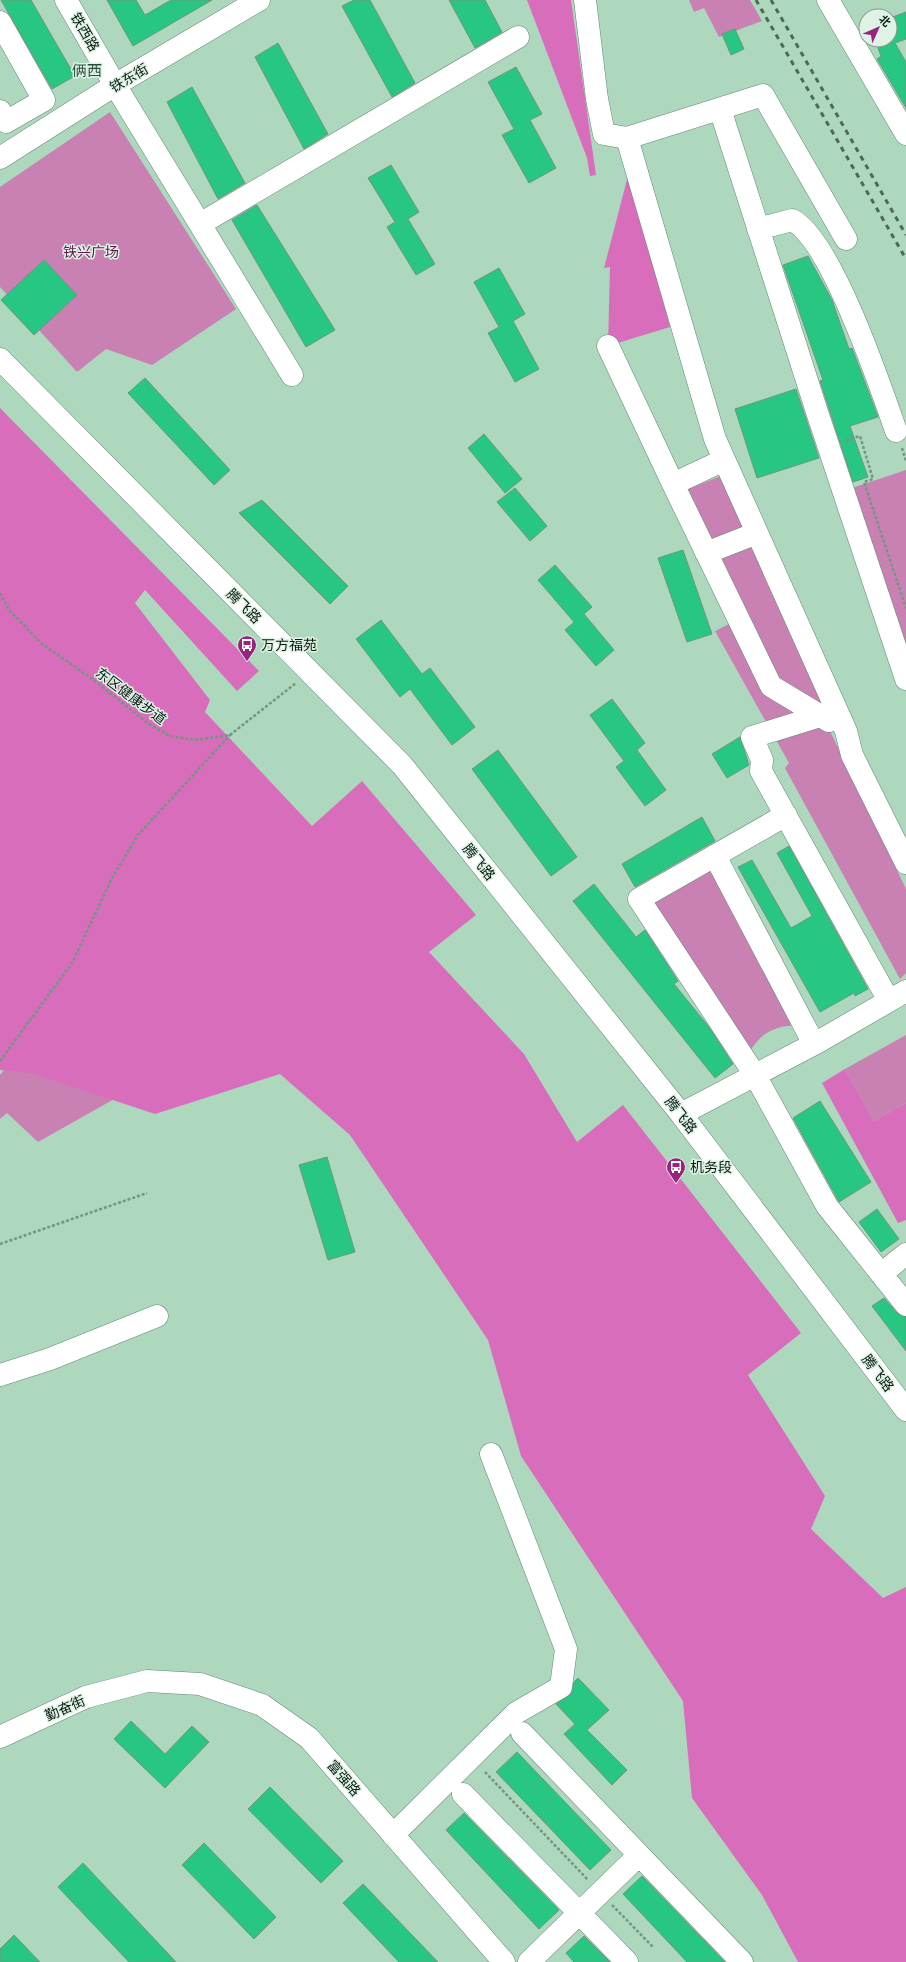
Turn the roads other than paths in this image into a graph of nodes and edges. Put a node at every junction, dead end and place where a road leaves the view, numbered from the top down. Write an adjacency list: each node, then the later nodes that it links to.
1 (66, 0): 7 (street, 铁西路)
2 (259, 0): 7 (street, 铁东街)
3 (585, 0): 11 (street)
4 (830, 1): 10 (street)
5 (0, 22): 9 (street)
6 (518, 37): 13 (street)
7 (115, 85): 12 (street, 铁东街); 13 (street, 铁西路)
8 (720, 110): 11 (street); 14 (street); 15 (street)
9 (0, 111)
10 (906, 134)
11 (627, 138): 20 (street)
12 (0, 158)
13 (200, 224): 18 (street, 铁西路)
14 (758, 229): 19 (street); 24 (street)
15 (846, 239)
16 (608, 346): 21 (street)
17 (0, 359): 33 (street, 腾飞路)
18 (292, 375)
19 (896, 431)
20 (724, 460): 21 (street); 22 (street)
21 (673, 484): 23 (street)
22 (757, 533): 23 (street); 26 (street)
23 (706, 553): 25 (street)
24 (906, 679)
25 (820, 716): 26 (street); 27 (street)
26 (846, 731): 29 (street)
27 (786, 815): 28 (street); 30 (street)
28 (715, 856): 31 (street); 32 (street)
29 (906, 863)
30 (897, 996): 31 (street)
31 (814, 1044): 32 (street)
32 (755, 1075): 33 (street); 35 (street)
33 (681, 1114): 39 (street, 腾飞路)
34 (906, 1254): 35 (street)
35 (881, 1274): 36 (street)
36 (906, 1305)
37 (157, 1316): 38 (street)
38 (0, 1375)
39 (906, 1410)
40 (490, 1454): 45 (street)
41 (133, 1685): 43 (street, 勤奋街); 45 (street, 富强路)
42 (522, 1733): 46 (street)
43 (0, 1737)
44 (463, 1794): 47 (street)
45 (393, 1835): 49 (street, 富强路)
46 (639, 1855): 47 (street); 51 (street)
47 (579, 1913): 48 (street); 50 (street)
48 (539, 1959)
49 (504, 1962)
50 (627, 1962)
51 (742, 1962)

